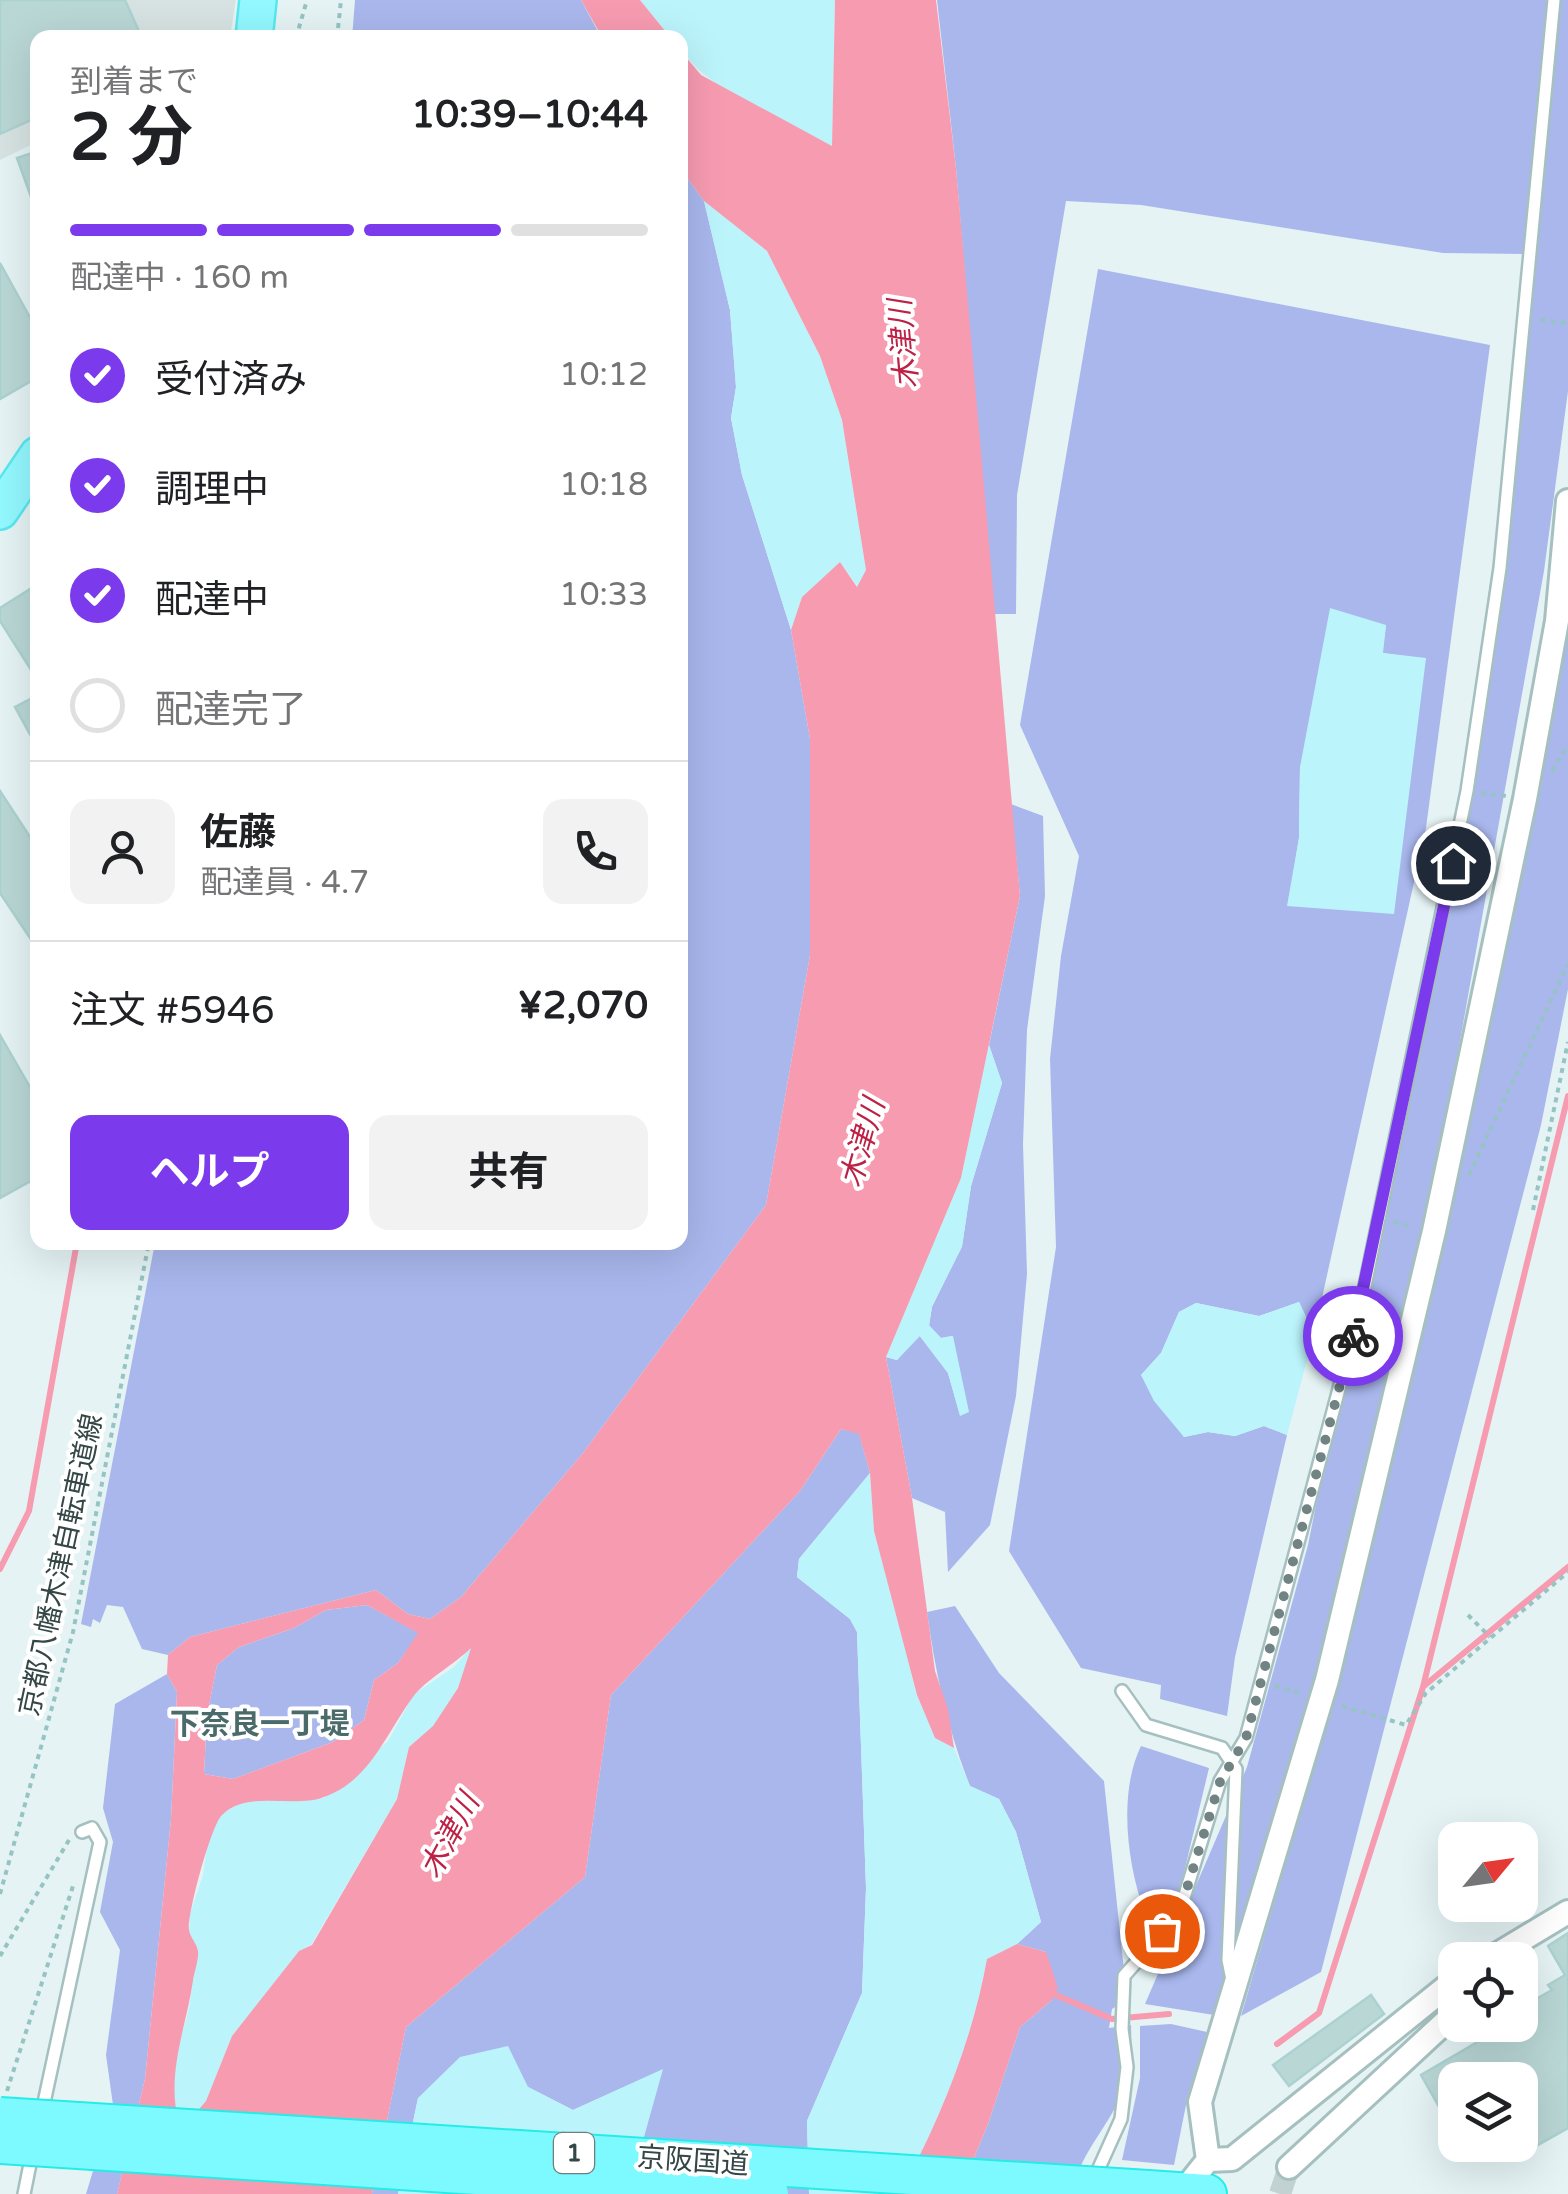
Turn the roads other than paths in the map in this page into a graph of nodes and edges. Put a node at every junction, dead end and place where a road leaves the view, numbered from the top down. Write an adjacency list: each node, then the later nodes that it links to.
1 (258, 0): 3 (main road)
2 (1554, 0): 8 (lane)
3 (255, 30)
4 (30, 467): 6 (main road)
5 (1568, 502): 12 (street)
6 (0, 511)
7 (1122, 1690): 8 (lane)
8 (1232, 1763): 12 (lane); 21 (lane)
9 (82, 1832): 19 (lane)
10 (1568, 1912): 11 (street)
11 (1526, 1942)
12 (1234, 1989): 18 (street)
13 (1438, 1994): 18 (street)
14 (1438, 2029): 17 (street)
15 (2, 2107): 18 (highway, 京阪国道 / 1, bridge)
16 (0, 2144): 20 (highway, 京阪国道 / 1, bridge)
17 (1289, 2167)
18 (1185, 2186)
19 (24, 2194)
20 (770, 2194)
21 (1087, 2194)

